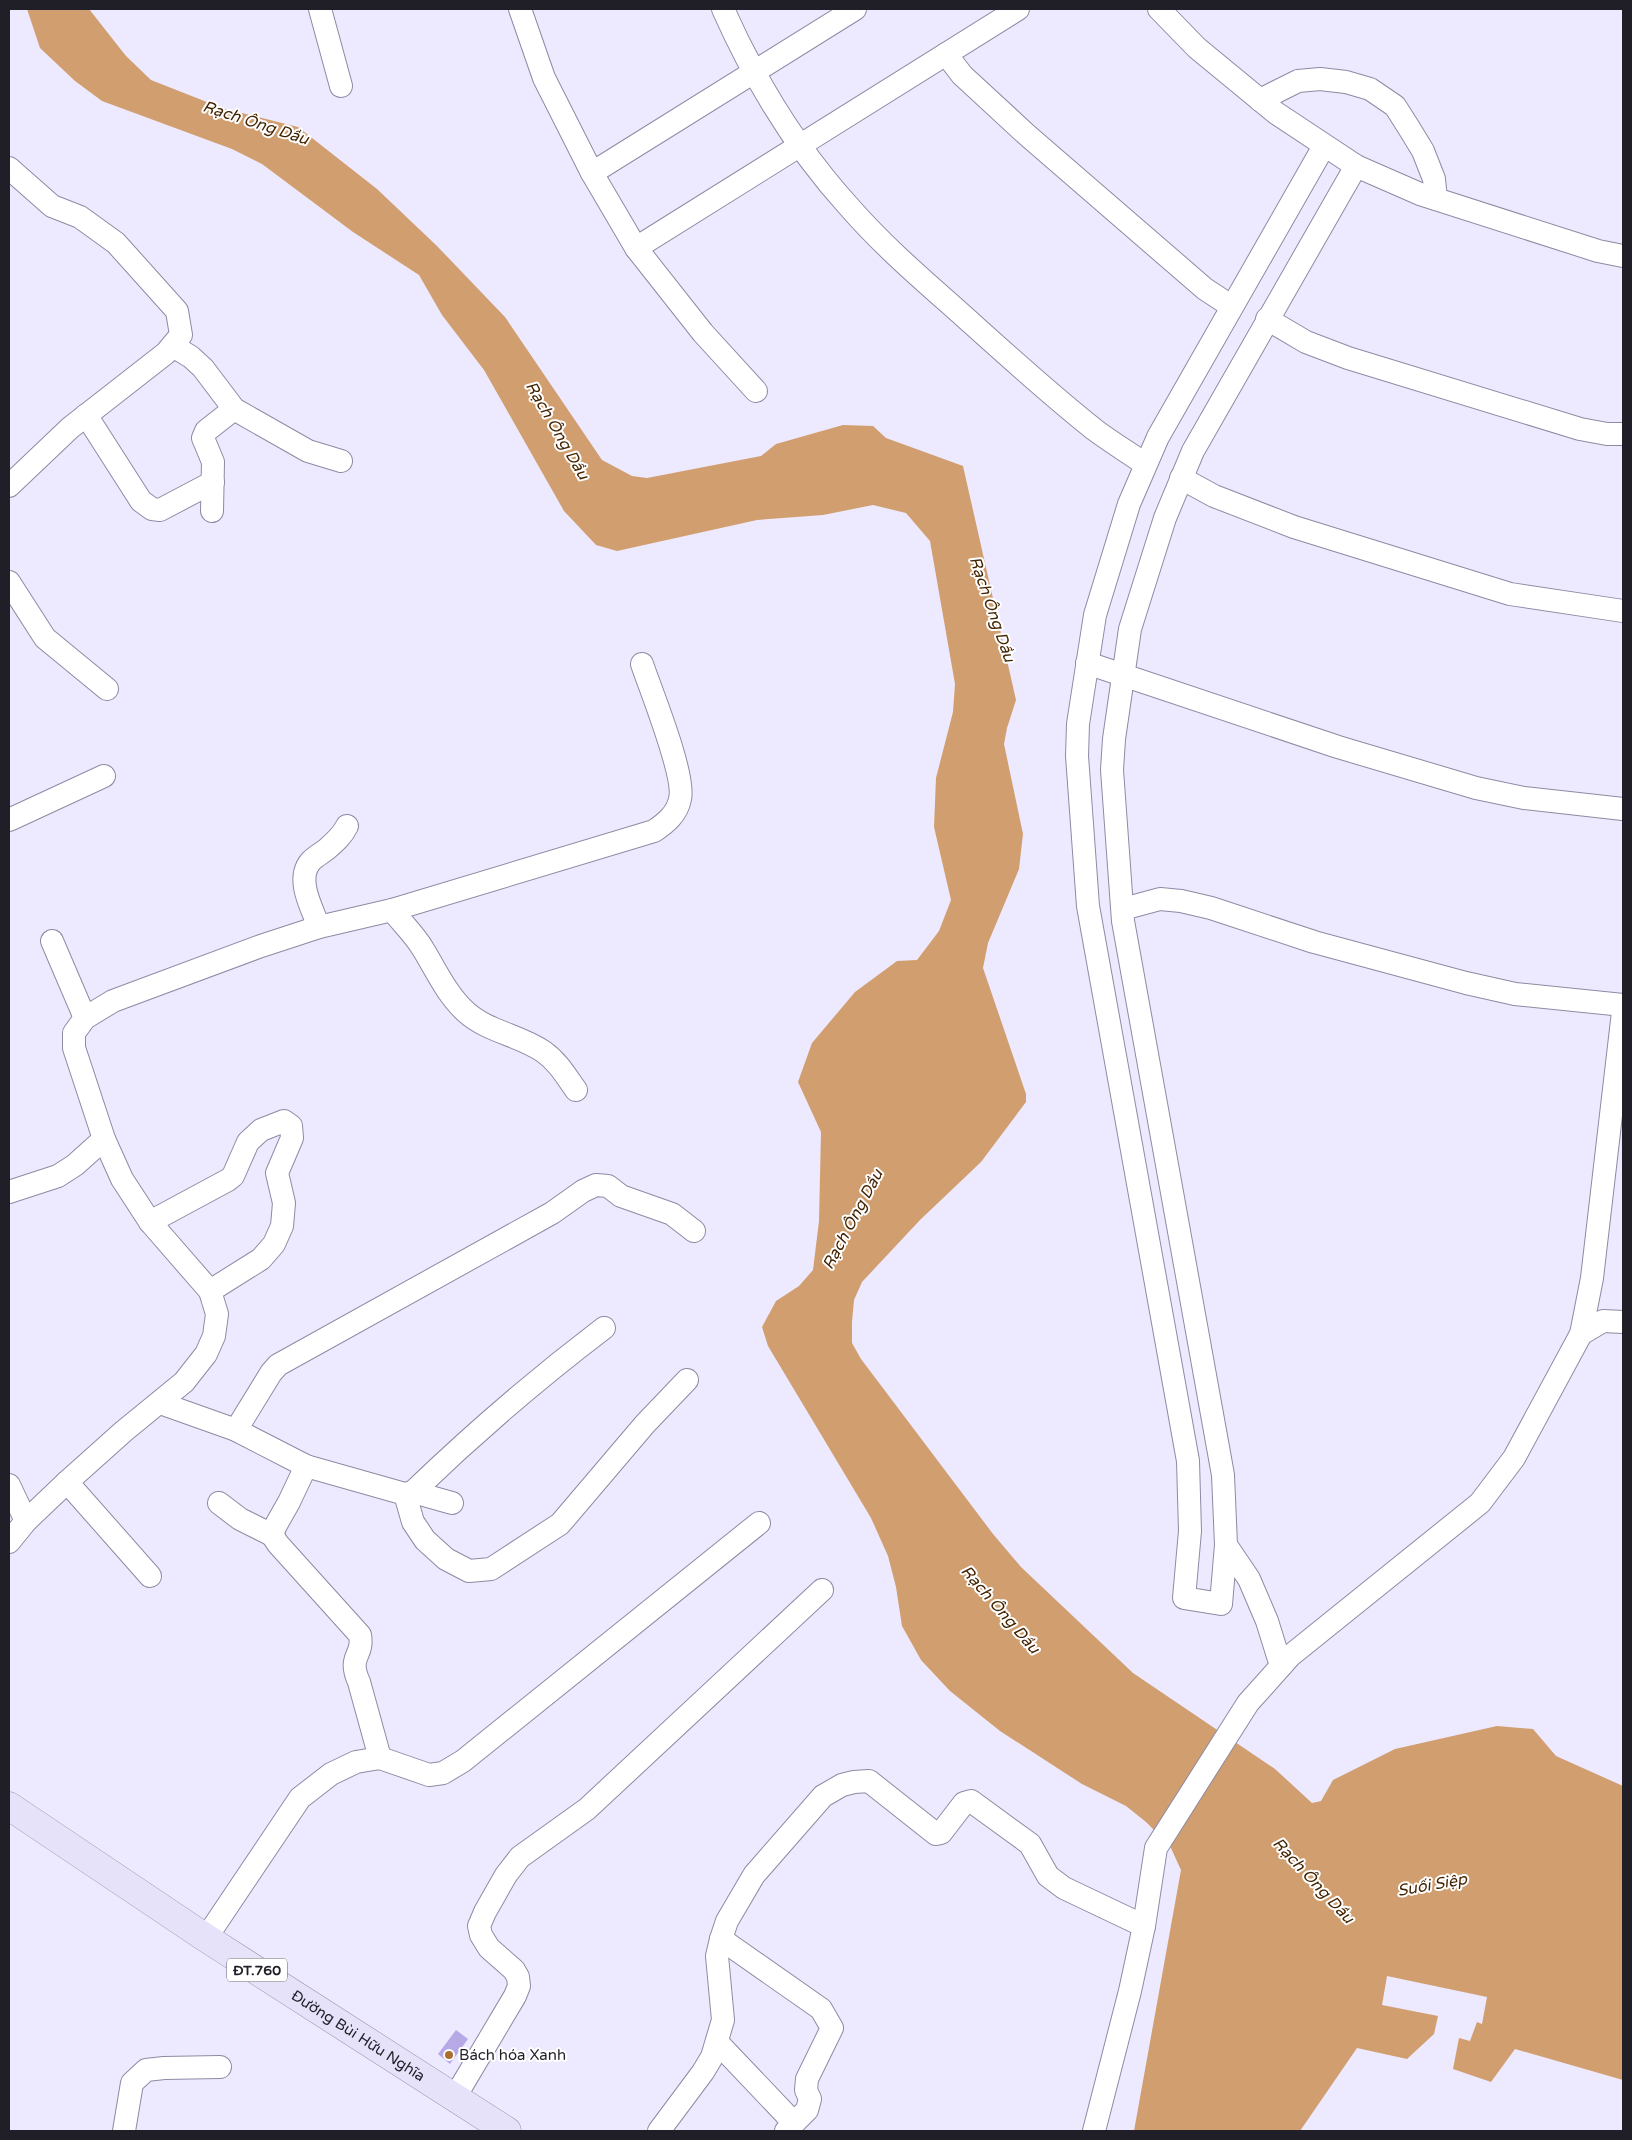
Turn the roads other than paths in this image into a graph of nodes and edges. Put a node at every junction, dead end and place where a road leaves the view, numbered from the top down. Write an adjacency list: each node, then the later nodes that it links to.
1 (320, 9): 9 (street)
2 (520, 9): 15 (street)
3 (723, 9): 8 (street)
4 (856, 9): 8 (street)
5 (1018, 9): 7 (street)
6 (1159, 9): 10 (street)
7 (946, 54): 11 (street); 19 (street)
8 (755, 72): 11 (street); 15 (street)
9 (340, 86)
10 (1260, 100): 12 (street); 16 (street)
11 (800, 146): 17 (street); 27 (street)
12 (1324, 146): 13 (street); 19 (street)
13 (1356, 166): 16 (street); 20 (street)
14 (9, 168): 21 (street)
15 (592, 173): 17 (street)
16 (1436, 199): 18 (street)
17 (636, 248): 22 (street)
18 (1623, 256)
19 (1231, 306): 27 (street)
20 (1267, 319): 25 (street); 29 (street)
21 (174, 346): 23 (street); 24 (street)
22 (756, 390)
23 (234, 409): 26 (street); 30 (street)
24 (86, 415): 28 (street); 30 (street)
25 (1623, 434)
26 (341, 461)
27 (1145, 464): 34 (street)
28 (13, 472)
29 (1181, 478): 33 (street); 36 (street)
30 (213, 482): 31 (street)
31 (212, 512)
32 (9, 582): 37 (street)
33 (1623, 611)
34 (1087, 663): 36 (street); 60 (street)
35 (642, 664): 43 (street)
36 (1123, 675): 39 (street); 42 (street)
37 (107, 689)
38 (104, 776): 40 (street)
39 (1623, 809)
40 (9, 820)
41 (347, 826): 44 (street)
42 (1123, 909): 46 (street); 59 (street)
43 (392, 910): 44 (street); 49 (street)
44 (319, 927): 48 (street)
45 (52, 941): 48 (street)
46 (1623, 1005)
47 (1623, 1012): 57 (street)
48 (85, 1018): 50 (street)
49 (576, 1090)
50 (104, 1139): 51 (street); 52 (street)
51 (9, 1192)
52 (150, 1222): 54 (street); 54 (street)
53 (694, 1231): 62 (street)
54 (210, 1291): 61 (street)
55 (1623, 1322): 57 (street)
56 (604, 1328): 66 (street)
57 (1581, 1334): 76 (street)
58 (687, 1380): 66 (street)
59 (1206, 1380): 60 (street); 73 (street)
60 (1175, 1389): 73 (street)
61 (160, 1402): 62 (street); 64 (street)
62 (236, 1430): 63 (street)
63 (306, 1466): 66 (street); 71 (street)
64 (67, 1482): 69 (street); 74 (street)
65 (9, 1485): 69 (street)
66 (408, 1493): 68 (street)
67 (219, 1503): 71 (street)
68 (452, 1503)
69 (26, 1521): 72 (street)
70 (759, 1523): 77 (street)
71 (272, 1536): 77 (street)
72 (9, 1542)
73 (1226, 1545): 76 (street)
74 (150, 1576)
75 (822, 1590): 84 (street)
76 (1281, 1666): 79 (street)
77 (380, 1758): 80 (street)
78 (9, 1806): 80 (main road, Đường Bùi Hữu Nghĩa / ĐT.760)
79 (1144, 1926): 81 (street); 89 (street)
80 (206, 1938): 84 (main road, Đường Bùi Hữu Nghĩa / ĐT.760)
81 (721, 1939): 82 (street); 85 (street)
82 (717, 2042): 85 (street); 88 (street)
83 (220, 2067): 86 (street)
84 (455, 2097): 87 (main road, Đường Bùi Hữu Nghĩa / ĐT.760)
85 (790, 2127)
86 (124, 2131)
87 (507, 2131)
88 (659, 2131)
89 (1094, 2131)

